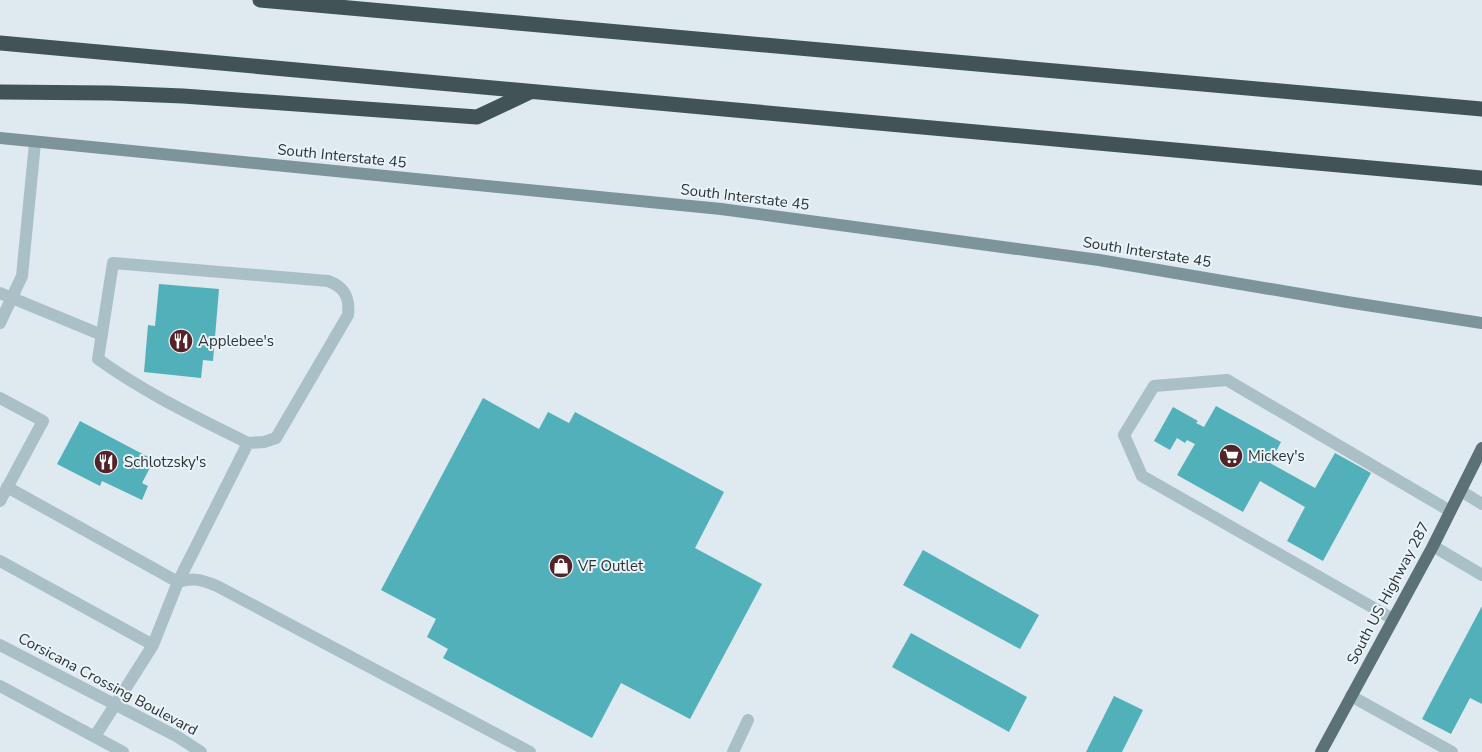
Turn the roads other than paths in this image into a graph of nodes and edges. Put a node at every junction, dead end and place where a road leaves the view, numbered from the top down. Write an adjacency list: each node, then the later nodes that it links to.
1 (260, 0): 5 (highway)
2 (0, 43): 4 (highway)
3 (0, 92): 4 (highway)
4 (532, 92): 8 (highway)
5 (1482, 109)
6 (0, 138): 7 (main road, South Interstate 45)
7 (35, 143): 9 (street); 11 (main road, South Interstate 45)
8 (1482, 178)
9 (6, 295): 10 (street); 12 (street)
10 (0, 323)
11 (1482, 323)
12 (102, 335): 14 (street); 14 (street)
13 (0, 398): 16 (street)
14 (248, 443): 24 (street)
15 (1482, 448): 17 (main road, South US Highway 287)
16 (7, 487): 18 (street); 24 (street)
17 (1461, 491): 19 (street); 20 (main road, South US Highway 287)
18 (0, 500)
19 (1482, 504)
20 (1450, 511): 21 (main road, South US Highway 287); 25 (street)
21 (1433, 546): 23 (street); 25 (main road, South US Highway 287)
22 (0, 561): 26 (street)
23 (1482, 575)
24 (178, 582): 26 (street); 35 (street)
25 (1393, 618): 29 (main road, South US Highway 287)
26 (153, 645): 30 (street)
27 (0, 646): 30 (street, Corsicana Crossing Boulevard)
28 (0, 686): 32 (street)
29 (1351, 696): 37 (main road, South US Highway 287); 38 (street)
30 (115, 705): 32 (street); 34 (street, Corsicana Crossing Boulevard)
31 (748, 720): 36 (street)
32 (95, 736): 33 (street)
33 (123, 752)
34 (201, 752)
35 (530, 752)
36 (733, 752)
37 (1321, 752)
38 (1452, 752)

